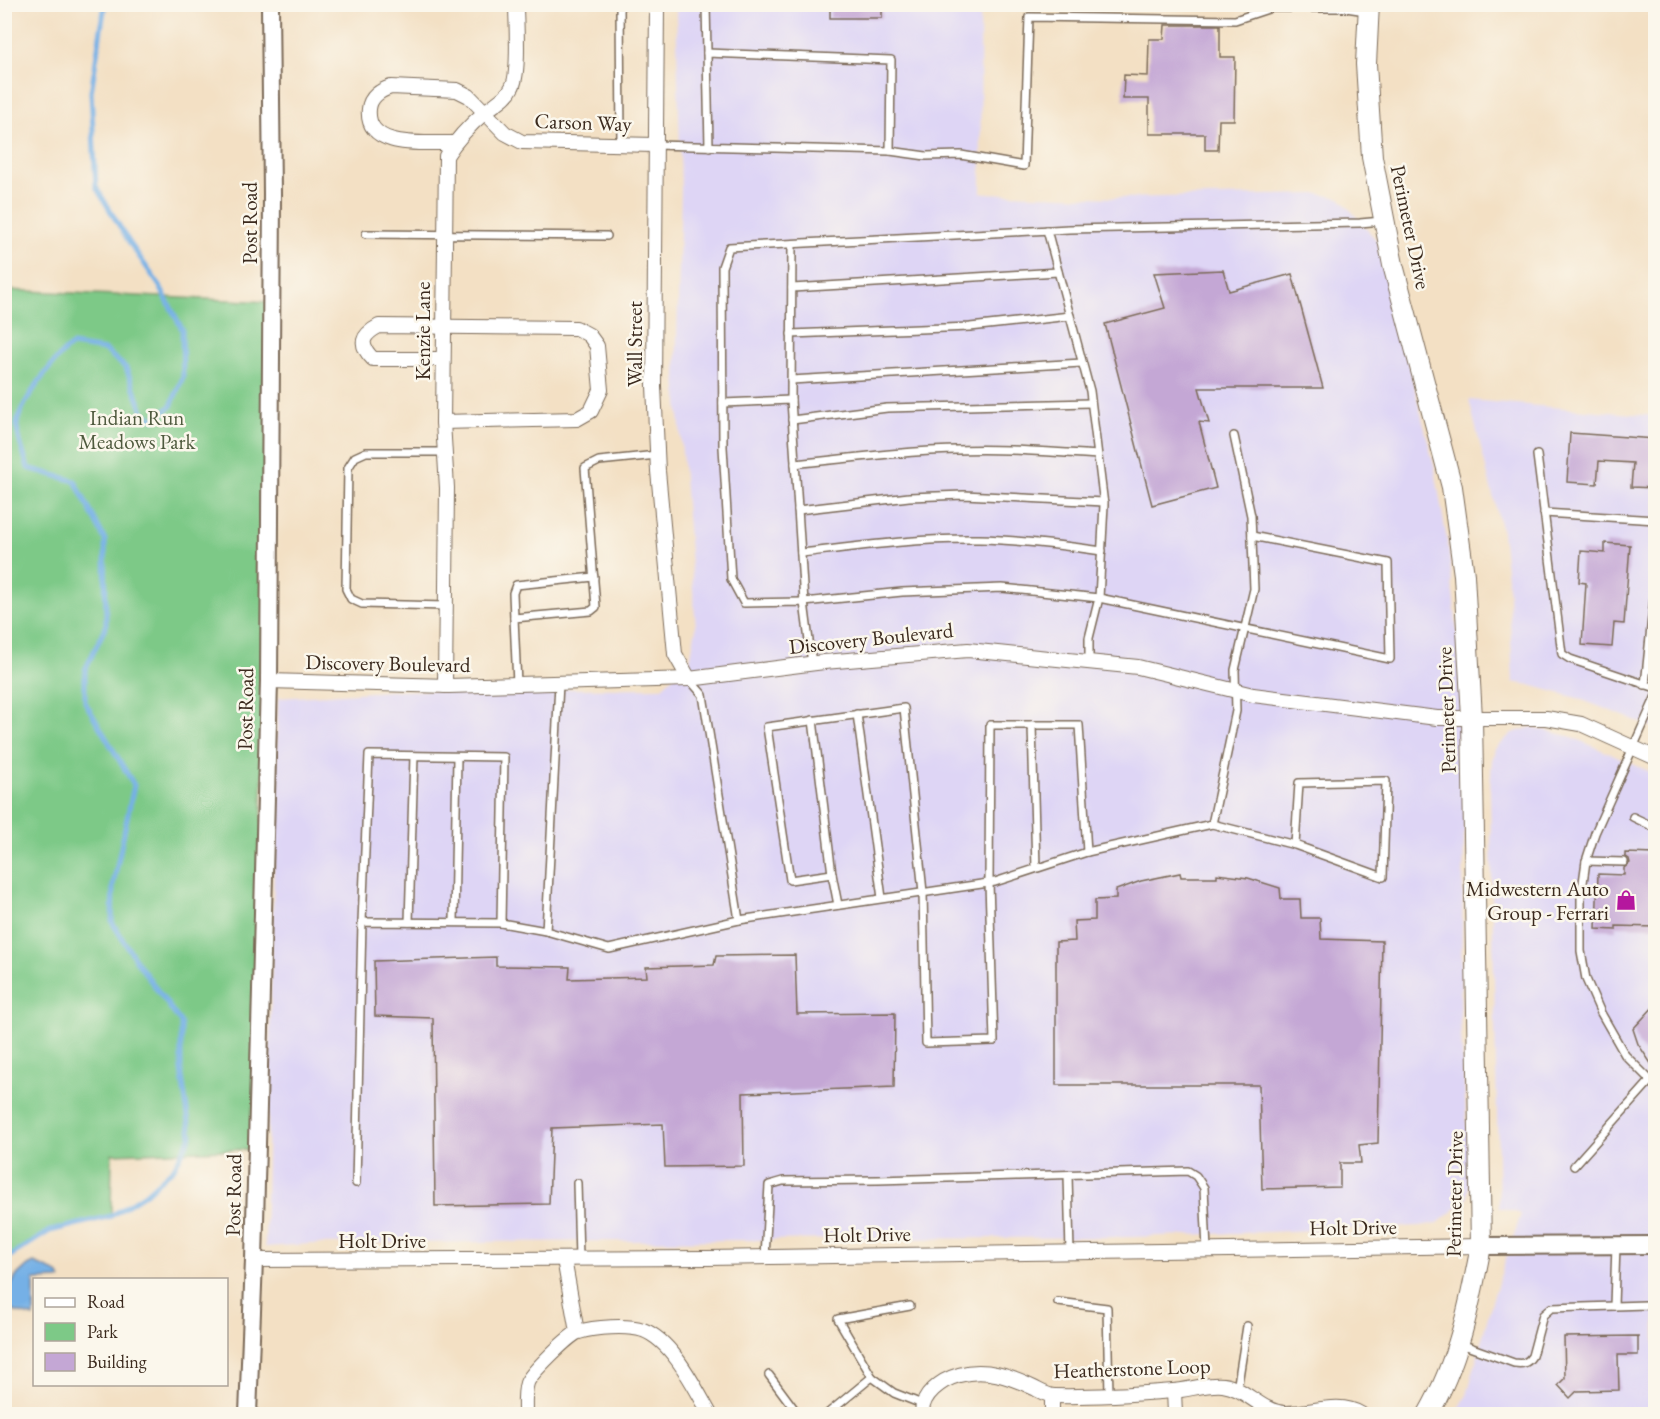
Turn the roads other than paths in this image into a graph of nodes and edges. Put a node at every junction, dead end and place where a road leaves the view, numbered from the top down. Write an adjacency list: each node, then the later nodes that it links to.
1 (270, 4): 56 (street, Post Road)
2 (516, 4): 8 (street)
3 (620, 4): 10 (lane)
4 (657, 4): 11 (street, Wall Street)
5 (706, 4): 7 (lane)
6 (1369, 8): 13 (lane); 14 (main road, Perimeter Drive)
7 (706, 54): 12 (lane); 13 (lane)
8 (486, 112): 9 (street); 9 (street, Carson Way); 10 (street, Carson Way)
9 (454, 142): 17 (street, Kenzie Lane)
10 (621, 144): 11 (street, Carson Way)
11 (656, 145): 12 (lane); 35 (street, Wall Street)
12 (709, 147): 13 (lane)
13 (890, 151)
14 (1384, 220): 15 (lane); 65 (main road, Perimeter Drive)
15 (1047, 231): 19 (lane); 20 (lane)
16 (366, 234): 17 (lane)
17 (444, 235): 18 (lane); 23 (street, Kenzie Lane)
18 (607, 236)
19 (792, 245): 21 (lane); 29 (lane)
20 (1058, 272): 21 (lane); 22 (lane)
21 (792, 288): 24 (lane)
22 (1070, 316): 24 (lane); 26 (lane)
23 (443, 327): 25 (street, Kenzie Lane); 25 (street); 32 (street)
24 (791, 334): 27 (lane)
25 (443, 360): 32 (street, Kenzie Lane)
26 (1082, 363): 27 (lane); 30 (lane)
27 (791, 380): 28 (lane)
28 (791, 400): 29 (lane); 31 (lane)
29 (723, 403): 49 (lane)
30 (1091, 403): 31 (lane); 36 (lane)
31 (792, 420): 38 (lane)
32 (443, 422): 34 (street, Kenzie Lane)
33 (1234, 436): 43 (lane)
34 (446, 452): 50 (street, Kenzie Lane); 50 (lane)
35 (657, 455): 46 (lane); 55 (street, Wall Street)
36 (1098, 455): 38 (lane); 39 (lane)
37 (1537, 455): 41 (lane)
38 (795, 464): 40 (lane)
39 (1104, 502): 40 (lane); 44 (lane)
40 (798, 510): 45 (lane)
41 (1544, 513): 42 (lane); 59 (lane)
42 (1656, 520)
43 (1252, 536): 52 (lane); 52 (lane)
44 (1102, 551): 45 (lane); 48 (lane)
45 (801, 553): 49 (lane)
46 (594, 577): 51 (lane); 51 (lane)
47 (1656, 579): 59 (lane)
48 (1099, 598): 49 (lane); 52 (lane); 53 (lane)
49 (804, 602): 54 (lane)
50 (446, 606): 60 (street, Kenzie Lane)
51 (514, 618): 57 (lane)
52 (1245, 629): 62 (lane)
53 (1089, 662): 54 (street, Discovery Boulevard); 62 (street, Discovery Boulevard)
54 (812, 663): 55 (street, Discovery Boulevard)
55 (689, 680): 58 (street, Discovery Boulevard); 85 (lane)
56 (269, 681): 60 (street, Discovery Boulevard); 104 (street, Post Road)
57 (517, 684): 58 (street, Discovery Boulevard); 60 (street, Discovery Boulevard)
58 (559, 684): 90 (lane)
59 (1645, 685): 61 (lane)
60 (445, 686)
61 (1656, 688)
62 (1235, 691): 65 (street, Discovery Boulevard); 73 (lane)
63 (1656, 696): 68 (lane)
64 (857, 714): 66 (lane); 82 (lane); 83 (lane)
65 (1472, 718): 68 (street, Discovery Boulevard); 98 (main road, Perimeter Drive)
66 (813, 720): 80 (lane); 80 (lane)
67 (1032, 725): 76 (lane); 79 (lane); 81 (lane)
68 (1632, 747): 71 (street, Discovery Boulevard); 77 (lane)
69 (414, 756): 70 (lane); 86 (lane); 87 (lane)
70 (457, 757): 88 (lane); 89 (lane)
71 (1656, 758)
72 (1633, 817): 74 (lane)
73 (1212, 824): 75 (lane); 76 (lane)
74 (1656, 828)
75 (1296, 845): 75 (lane)
76 (1087, 852): 79 (lane)
77 (1586, 861): 78 (lane); 91 (lane)
78 (1624, 862)
79 (1036, 868): 81 (lane)
80 (832, 874): 84 (lane)
81 (989, 883): 82 (lane); 82 (lane)
82 (923, 892): 83 (lane)
83 (882, 898): 84 (lane)
84 (838, 905): 85 (lane)
85 (739, 920): 90 (lane)
86 (362, 922): 87 (lane); 94 (lane)
87 (409, 922): 88 (lane)
88 (454, 922): 89 (lane)
89 (501, 923): 90 (lane)
90 (546, 931)
91 (1653, 1084): 92 (lane)
92 (1574, 1166)
93 (1068, 1175): 99 (lane); 100 (lane); 101 (lane)
94 (356, 1183)
95 (577, 1183): 103 (lane)
96 (1616, 1245): 97 (street); 98 (street); 107 (lane)
97 (1656, 1245)
98 (1481, 1246): 99 (street, Holt Drive); 111 (main road, Perimeter Drive)
99 (1207, 1250): 100 (street, Holt Drive)
100 (1071, 1252): 101 (street, Holt Drive)
101 (765, 1257): 103 (street, Holt Drive)
102 (564, 1259): 103 (street, Holt Drive); 104 (street, Holt Drive); 110 (street)
103 (579, 1259)
104 (255, 1260): 119 (street, Post Road)
105 (1058, 1302): 116 (lane)
106 (910, 1306): 113 (lane)
107 (1614, 1306): 108 (lane); 111 (lane)
108 (1656, 1308)
109 (1247, 1326): 114 (lane)
110 (577, 1332): 120 (street); 121 (street)
111 (1458, 1343): 127 (main road, Perimeter Drive)
112 (769, 1375): 122 (lane)
113 (872, 1377): 118 (lane); 123 (lane)
114 (1237, 1390): 115 (street, Heatherstone Loop); 126 (street, Heatherstone Loop)
115 (1174, 1391): 116 (street, Heatherstone Loop); 125 (street)
116 (1108, 1394): 117 (street, Heatherstone Loop)
117 (1052, 1396): 118 (street, Heatherstone Loop); 124 (street)
118 (922, 1409)
119 (248, 1414)
120 (525, 1414)
121 (710, 1414)
122 (798, 1414)
123 (827, 1414)
124 (1052, 1414)
125 (1175, 1414)
126 (1361, 1414)
127 (1428, 1414)

